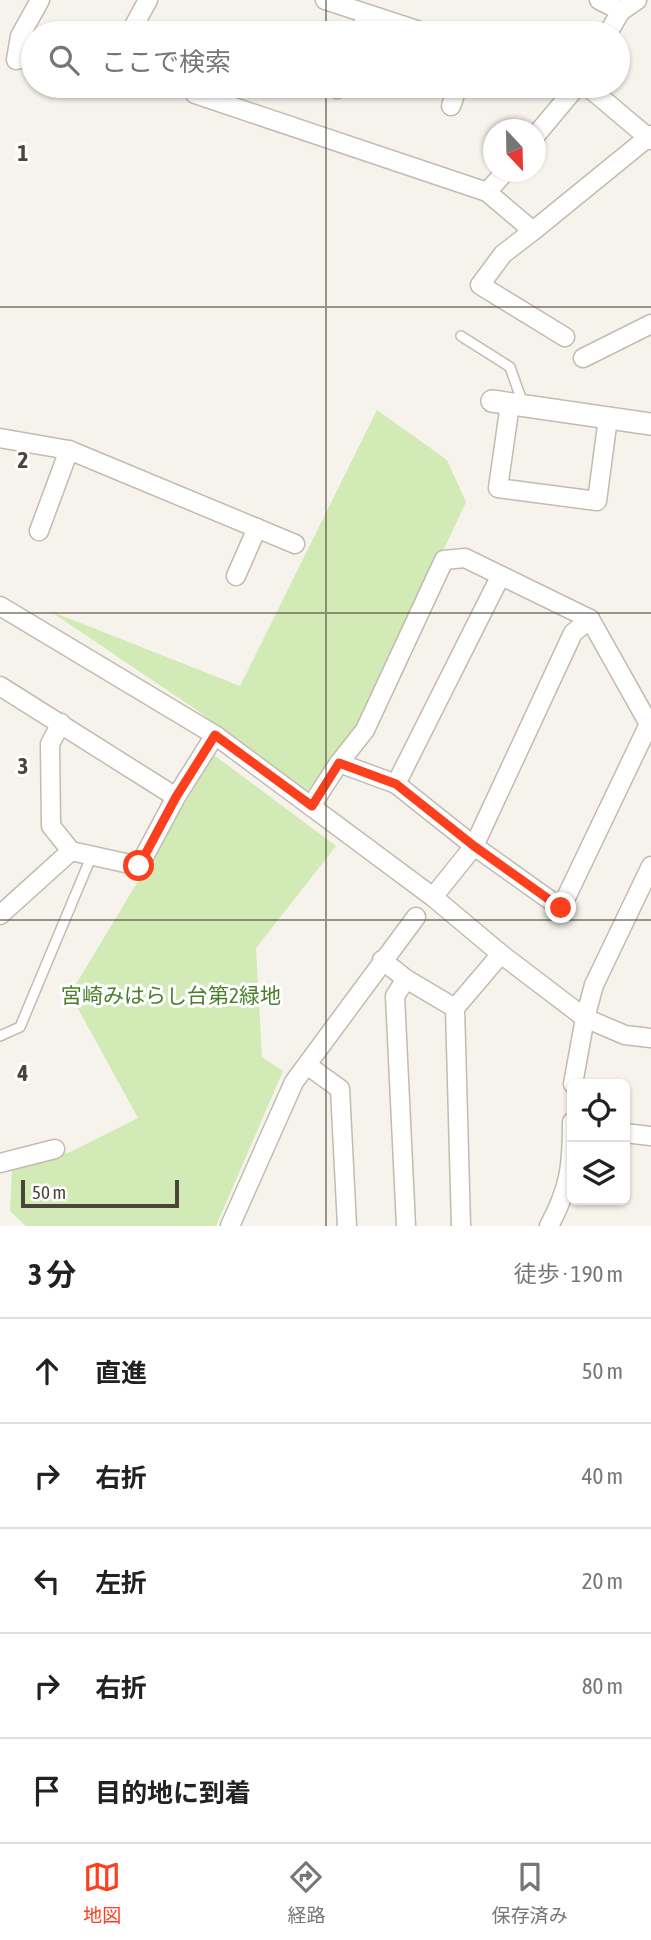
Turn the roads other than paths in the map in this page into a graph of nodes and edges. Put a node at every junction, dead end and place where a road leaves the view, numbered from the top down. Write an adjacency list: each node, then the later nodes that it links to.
1 (40, 0): 8 (street)
2 (148, 0): 9 (street)
3 (599, 0): 6 (street)
4 (637, 0): 6 (street)
5 (332, 1): 7 (street)
6 (621, 11): 12 (street)
7 (367, 15): 10 (street); 11 (street)
8 (28, 21)
9 (137, 21)
10 (364, 21)
11 (387, 21)
12 (615, 21)
13 (21, 34): 14 (street)
14 (21, 60)
15 (207, 98): 23 (street)
16 (454, 98): 19 (street)
17 (567, 98): 20 (street)
18 (602, 98): 21 (street)
19 (451, 106)
20 (546, 123)
21 (650, 138): 24 (street)
22 (496, 182): 23 (street)
23 (487, 192): 24 (street)
24 (533, 231): 27 (street)
25 (651, 324): 28 (street)
26 (461, 337): 29 (lane)
27 (565, 337)
28 (583, 358)
29 (508, 403): 30 (street); 30 (street)
30 (608, 418): 31 (street)
31 (651, 424)
32 (0, 438): 33 (street)
33 (69, 450): 34 (street); 35 (street)
34 (257, 528): 36 (street); 37 (street)
35 (38, 531)
36 (295, 544)
37 (236, 576)
38 (500, 577): 40 (street); 44 (street); 45 (street)
39 (0, 606): 43 (street)
40 (590, 619): 48 (street); 48 (street)
41 (0, 685): 42 (street)
42 (61, 723): 46 (street); 49 (street)
43 (215, 735): 46 (street); 47 (street)
44 (339, 763): 45 (street); 47 (street)
45 (396, 784): 48 (street)
46 (176, 797): 50 (street)
47 (312, 806): 52 (street)
48 (474, 846): 52 (street)
49 (71, 851): 50 (street); 53 (street)
50 (92, 855): 60 (lane)
51 (651, 866): 59 (street)
52 (433, 897): 55 (street)
53 (0, 915)
54 (416, 917): 56 (street)
55 (501, 954): 58 (street); 59 (street)
56 (382, 960): 57 (street); 62 (street)
57 (407, 979): 58 (street); 72 (street)
58 (455, 1008): 73 (street)
59 (585, 1018): 61 (street); 63 (street)
60 (0, 1036)
61 (651, 1038)
62 (307, 1065): 70 (street); 71 (street)
63 (574, 1079)
64 (630, 1134): 65 (street)
65 (651, 1136)
66 (572, 1142): 69 (street)
67 (55, 1149): 68 (street)
68 (0, 1163)
69 (550, 1225)
70 (230, 1226)
71 (346, 1226)
72 (405, 1226)
73 (461, 1226)

